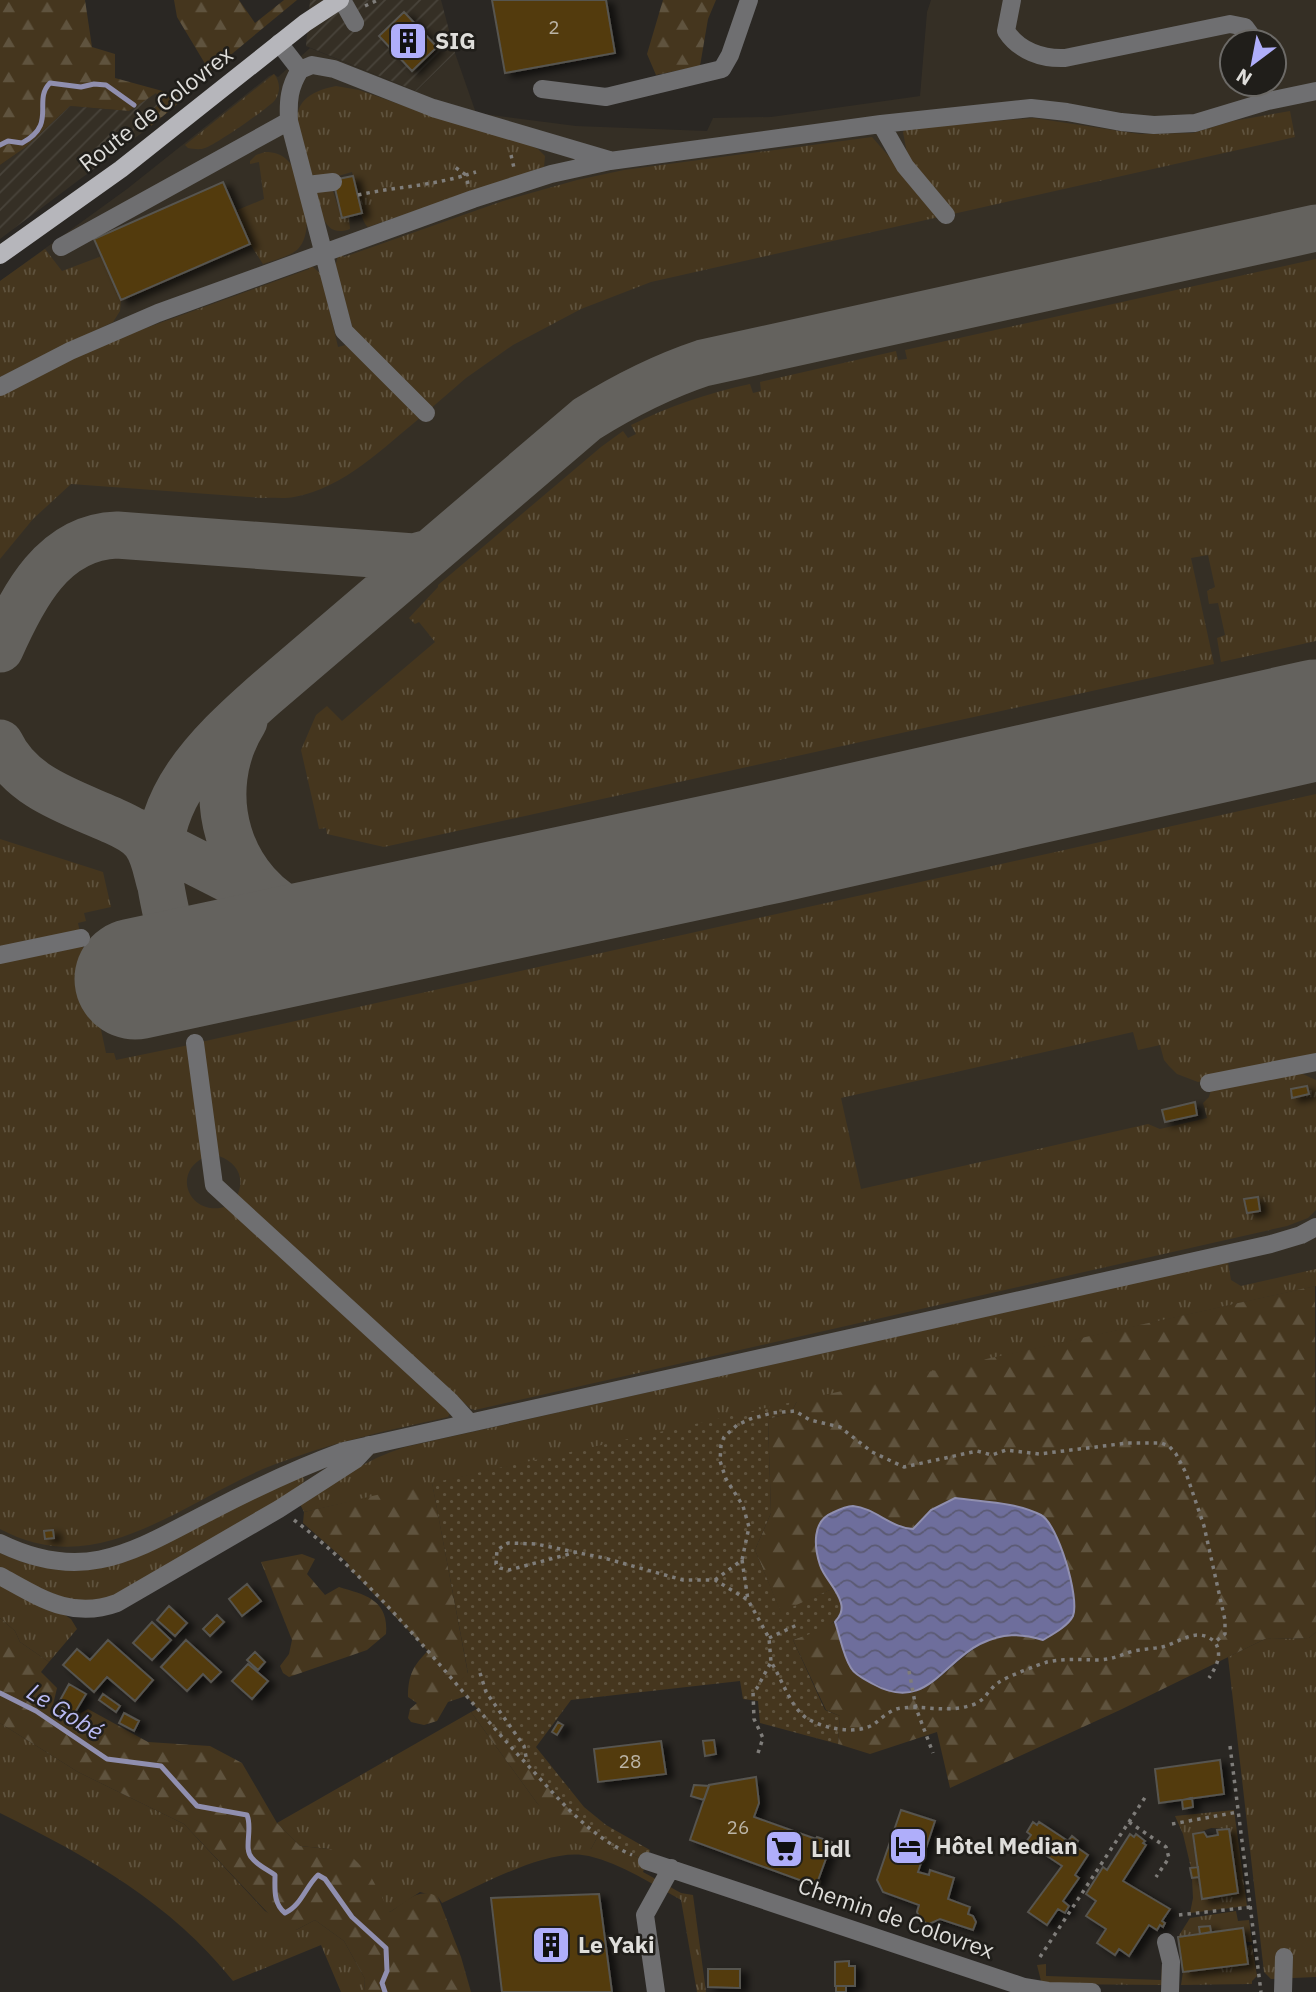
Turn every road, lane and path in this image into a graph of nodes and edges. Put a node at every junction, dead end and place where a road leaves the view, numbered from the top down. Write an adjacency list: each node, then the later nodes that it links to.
1 (341, 0): 4 (street); 6 (main road, Route de Colovrex)
2 (749, 0): 8 (street)
3 (1012, 0): 5 (street)
4 (355, 23)
5 (1246, 28)
6 (279, 43): 7 (street); 22 (main road, Route de Colovrex)
7 (300, 70): 12 (street); 14 (street)
8 (542, 89)
9 (1316, 91): 10 (street)
10 (1288, 92)
11 (1254, 98): 13 (street)
12 (289, 121): 17 (street); 20 (street)
13 (881, 124): 14 (street); 19 (street)
14 (610, 161): 21 (street)
15 (452, 165): 18 (path)
16 (333, 182): 17 (street)
17 (307, 186): 21 (street)
18 (358, 195)
19 (946, 215)
20 (61, 247)
21 (324, 252): 23 (street); 24 (street)
22 (0, 255)
23 (0, 387)
24 (426, 413)
25 (81, 938): 26 (street)
26 (0, 955)
27 (195, 1043): 31 (street)
28 (1316, 1062): 29 (street)
29 (1209, 1083)
30 (1316, 1227): 31 (street)
31 (470, 1423): 32 (street)
32 (369, 1445): 34 (street); 37 (street)
33 (301, 1525): 51 (path)
34 (0, 1543)
35 (577, 1552): 35 (path); 38 (path)
36 (741, 1560): 38 (path); 39 (path); 42 (path)
37 (0, 1576)
38 (715, 1580): 39 (path)
39 (748, 1600): 41 (path)
40 (799, 1624): 41 (path)
41 (769, 1637): 43 (path)
42 (1216, 1642): 46 (path); 47 (path)
43 (771, 1662): 47 (path); 49 (path)
44 (909, 1671): 47 (path)
45 (480, 1673): 51 (path)
46 (1209, 1678)
47 (916, 1708): 50 (path)
48 (1230, 1746): 53 (path)
49 (758, 1753)
50 (933, 1753)
51 (527, 1764): 56 (path)
52 (1146, 1796): 54 (path)
53 (1238, 1812): 55 (path); 59 (path)
54 (1129, 1822): 58 (path); 62 (path)
55 (1172, 1824)
56 (647, 1861): 57 (street, Chemin de Colovrex)
57 (671, 1868): 64 (street); 65 (street, Chemin de Colovrex)
58 (1156, 1877)
59 (1251, 1907): 60 (path); 67 (path)
60 (1179, 1915)
61 (1166, 1942): 66 (street)
62 (1040, 1957)
63 (1284, 1957): 68 (street)
64 (656, 1992)
65 (1092, 1992)
66 (1170, 1992)
67 (1261, 1992)
68 (1283, 1992)

